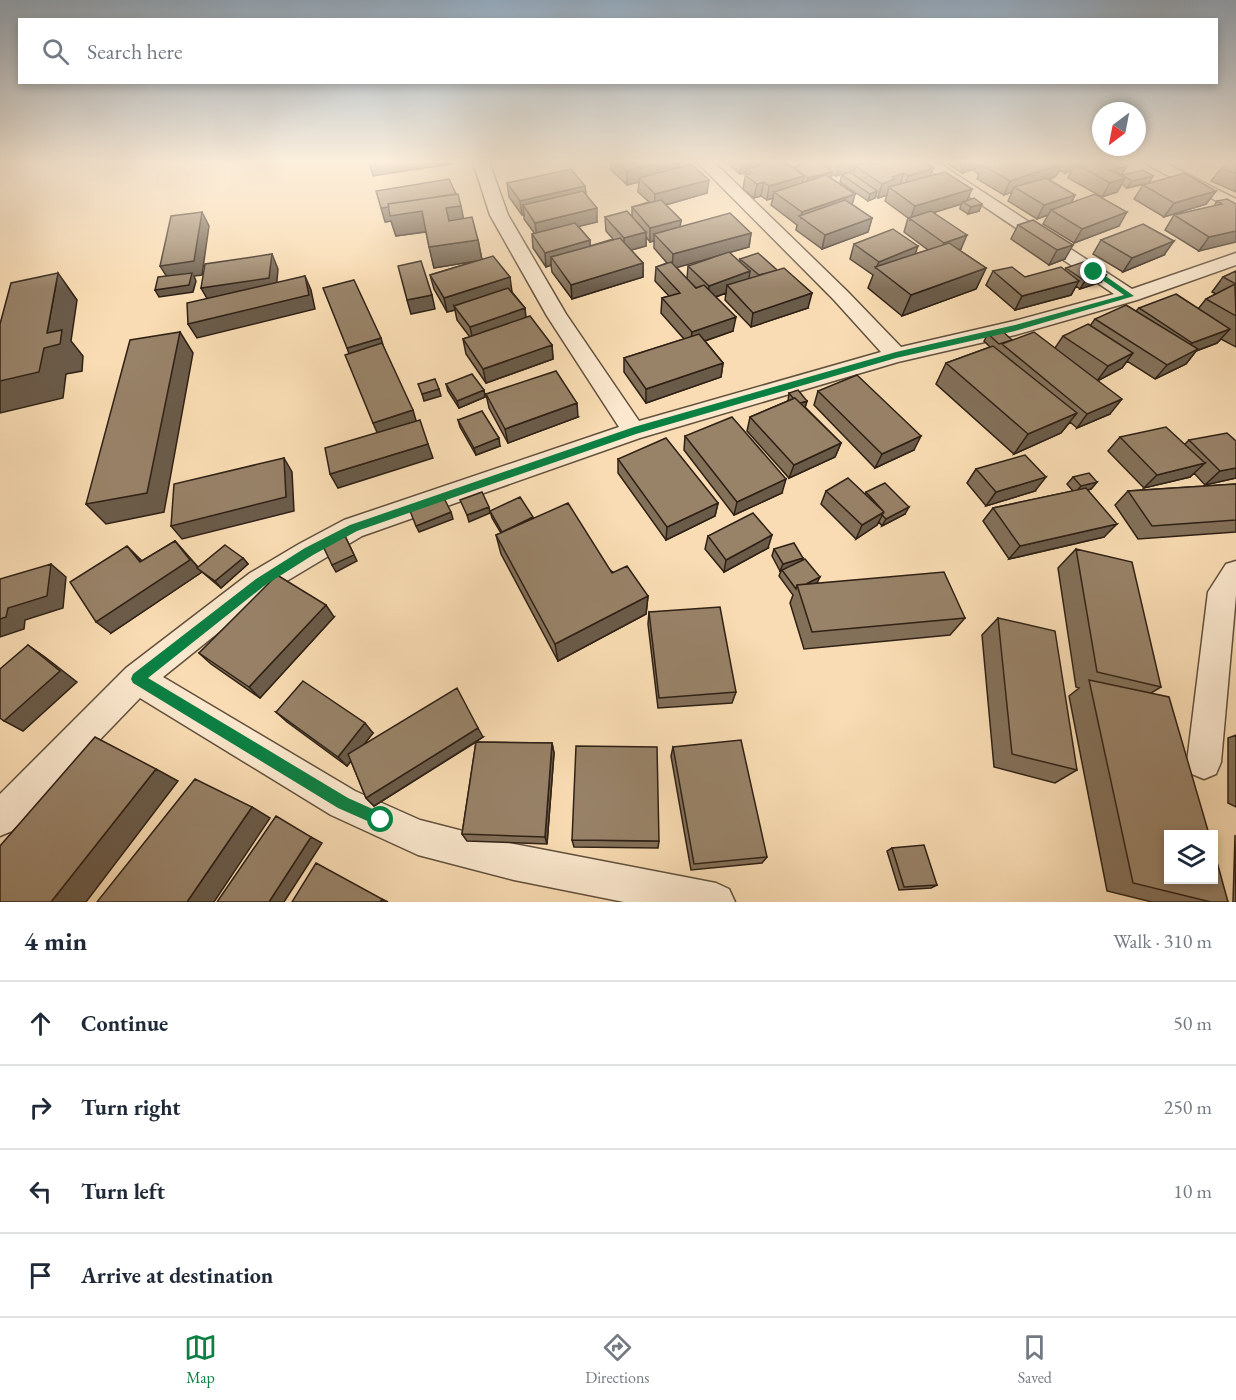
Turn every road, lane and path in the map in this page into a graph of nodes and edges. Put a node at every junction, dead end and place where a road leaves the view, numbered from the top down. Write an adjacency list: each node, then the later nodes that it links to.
1 (495, 204): 7 (street)
2 (748, 204): 6 (street)
3 (990, 204): 5 (street)
4 (1236, 259): 5 (street)
5 (1130, 296): 6 (street)
6 (896, 355): 7 (street)
7 (634, 431): 9 (street)
8 (1236, 573): 10 (street)
9 (137, 679): 11 (street); 12 (street)
10 (1204, 762)
11 (0, 819)
12 (716, 902)

